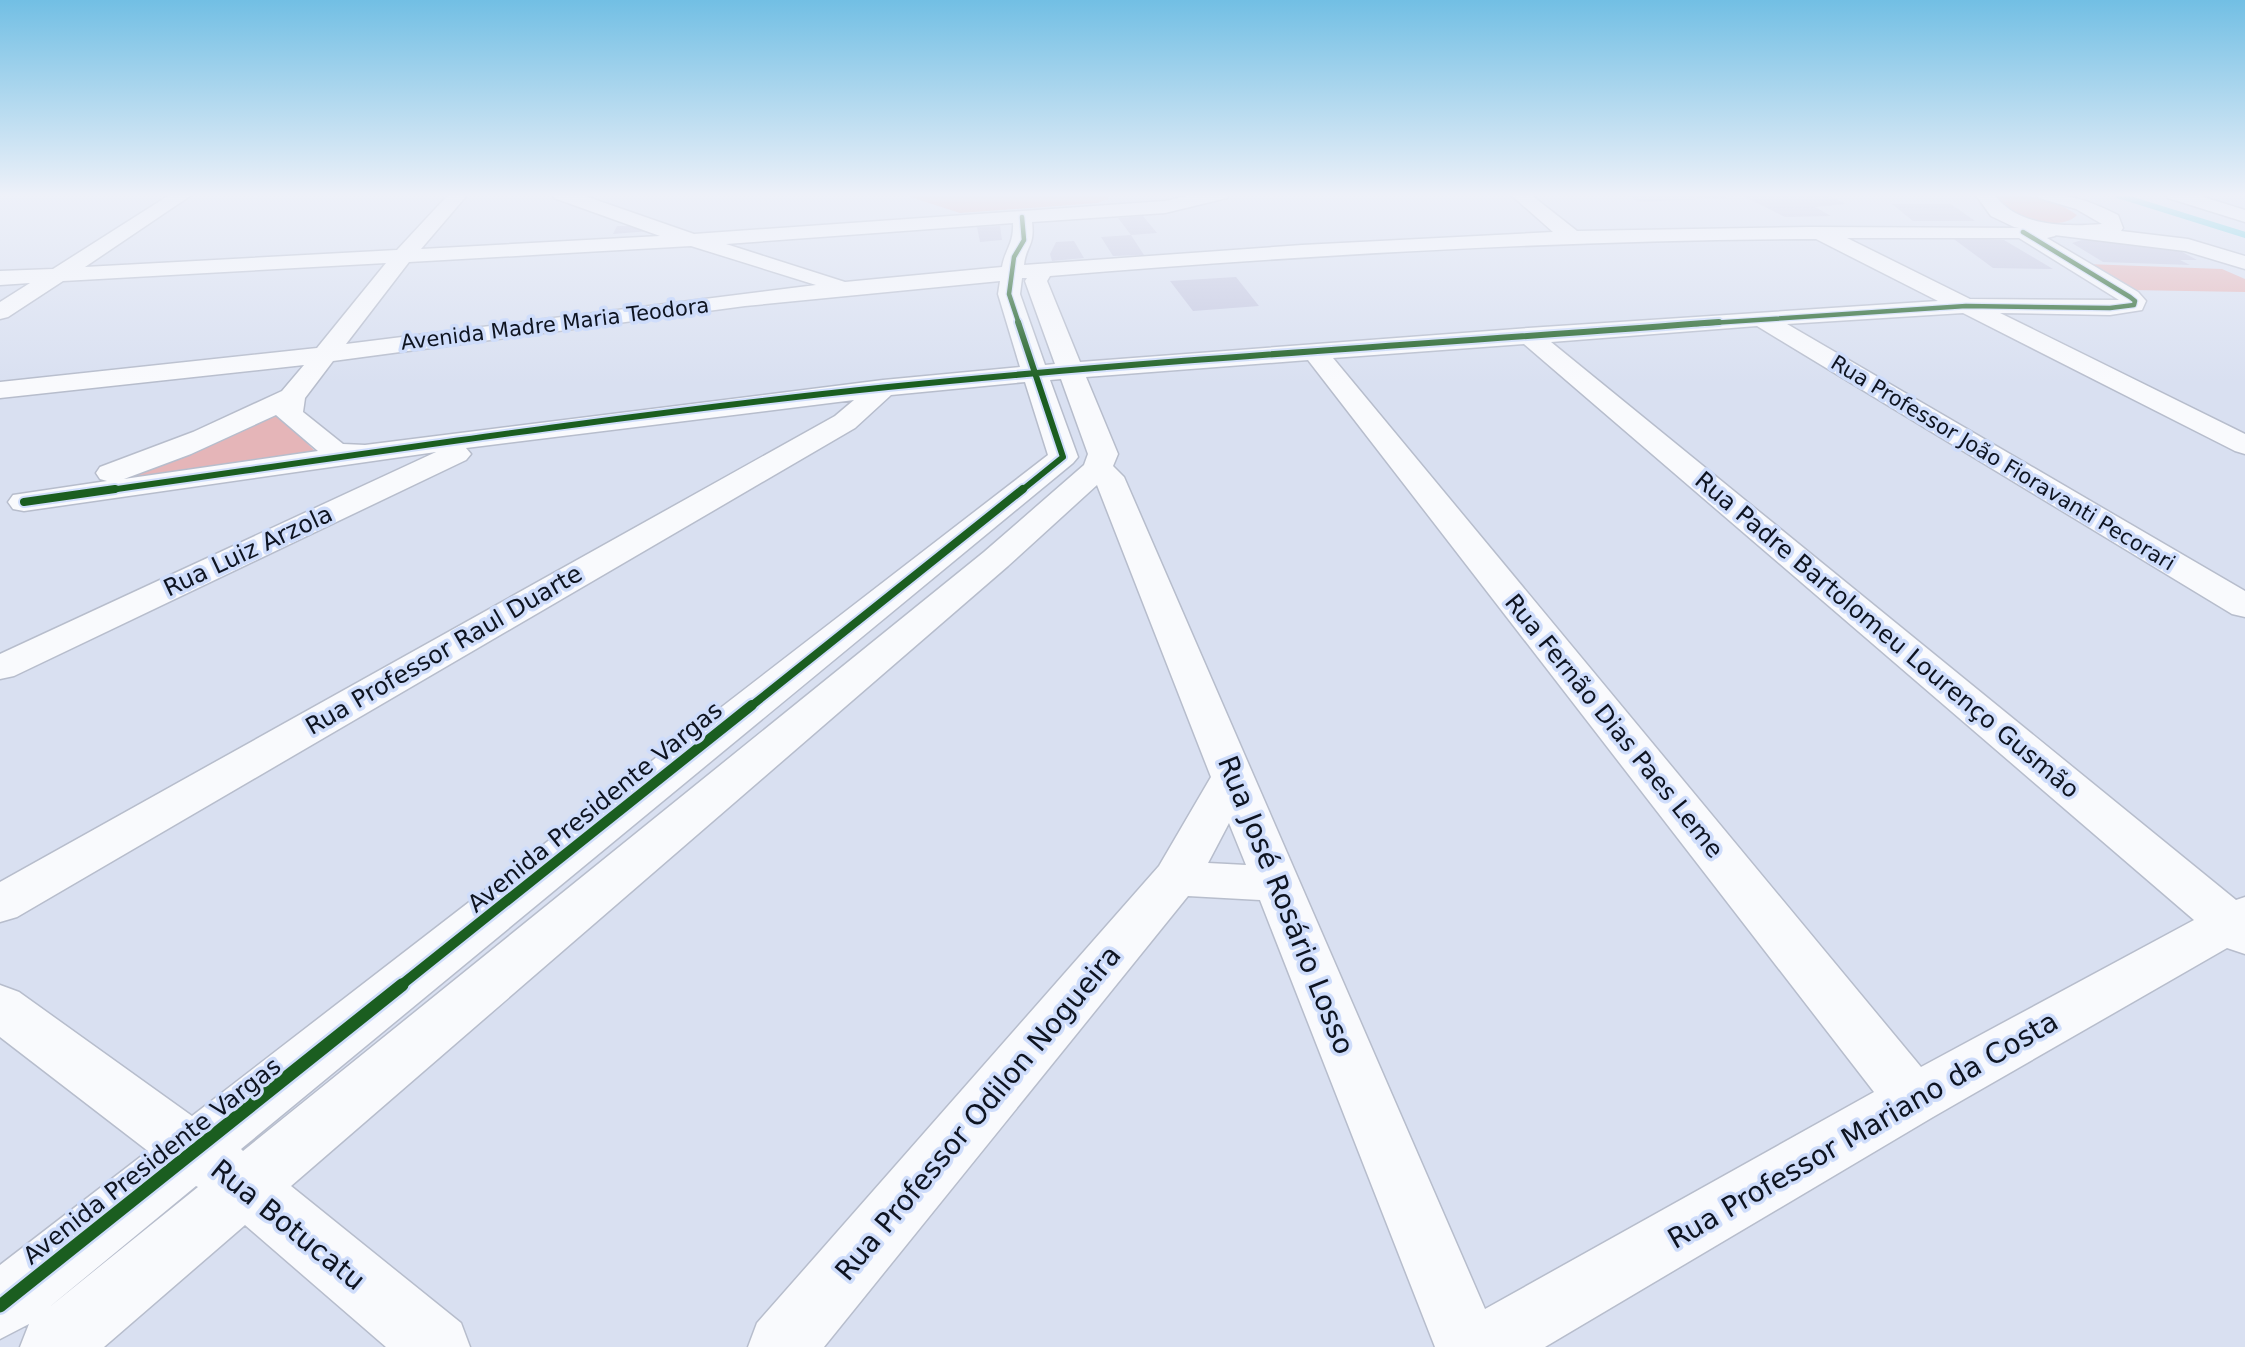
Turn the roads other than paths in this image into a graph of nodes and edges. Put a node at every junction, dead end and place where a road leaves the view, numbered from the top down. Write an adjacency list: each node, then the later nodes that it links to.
1 (87, 257): 13 (street)
2 (387, 257): 13 (street)
3 (402, 257): 20 (street)
4 (746, 257): 15 (street)
5 (1014, 257): 12 (street)
6 (1232, 257): 10 (street, Avenida Madre Maria Teodora)
7 (1867, 257): 16 (street)
8 (2064, 257): 16 (street)
9 (2226, 257): 11 (street)
10 (1212, 258): 12 (street, Avenida Madre Maria Teodora)
11 (2245, 263)
12 (1027, 272): 15 (street, Avenida Madre Maria Teodora); 22 (street, Avenida Presidente Vargas)
13 (59, 275): 14 (street); 17 (street)
14 (0, 278)
15 (847, 288): 20 (street, Avenida Madre Maria Teodora)
16 (1966, 306): 18 (street); 29 (street)
17 (0, 312)
18 (1761, 318): 19 (street); 33 (street, Rua Professor João Fioravanti Pecorari)
19 (1528, 335): 21 (street); 39 (street, Rua Padre Bartolomeu Lourenço Gusmão)
20 (326, 353): 23 (street, Avenida Madre Maria Teodora); 27 (street)
21 (1315, 353): 22 (street); 41 (street, Rua Fernão Dias Paes Leme)
22 (1053, 371): 24 (street); 31 (street, Avenida Presidente Vargas); 42 (street, Avenida Presidente Vargas)
23 (29, 388): 25 (street, Avenida Madre Maria Teodora); 26 (street)
24 (883, 388): 28 (street); 38 (street, Rua Professor Raul Duarte)
25 (0, 390)
26 (0, 397)
27 (292, 397): 30 (street); 32 (street)
28 (496, 435): 30 (street); 34 (street, Rua Luiz Arzola)
29 (2245, 445)
30 (374, 454): 32 (street)
31 (1097, 469): 35 (street, Rua José Rosário Losso); 43 (street)
32 (12, 506)
33 (2245, 606)
34 (0, 668)
35 (1233, 777): 36 (street, Rua Professor Odilon Nogueira); 37 (street, Rua José Rosário Losso)
36 (1176, 878): 37 (street); 47 (street, Rua Professor Odilon Nogueira)
37 (1277, 884): 48 (street, Rua José Rosário Losso)
38 (0, 904)
39 (2240, 925): 41 (street, Rua Professor Mariano da Costa)
40 (0, 1007): 42 (street, Rua Botucatu)
41 (1913, 1099): 49 (street, Rua Professor Mariano da Costa)
42 (195, 1152): 43 (street, Rua Botucatu); 44 (street, Avenida Presidente Vargas)
43 (245, 1186): 45 (street); 46 (street, Rua Botucatu)
44 (0, 1306)
45 (53, 1347)
46 (437, 1347)
47 (781, 1347)
48 (1468, 1347)
49 (1482, 1347)

